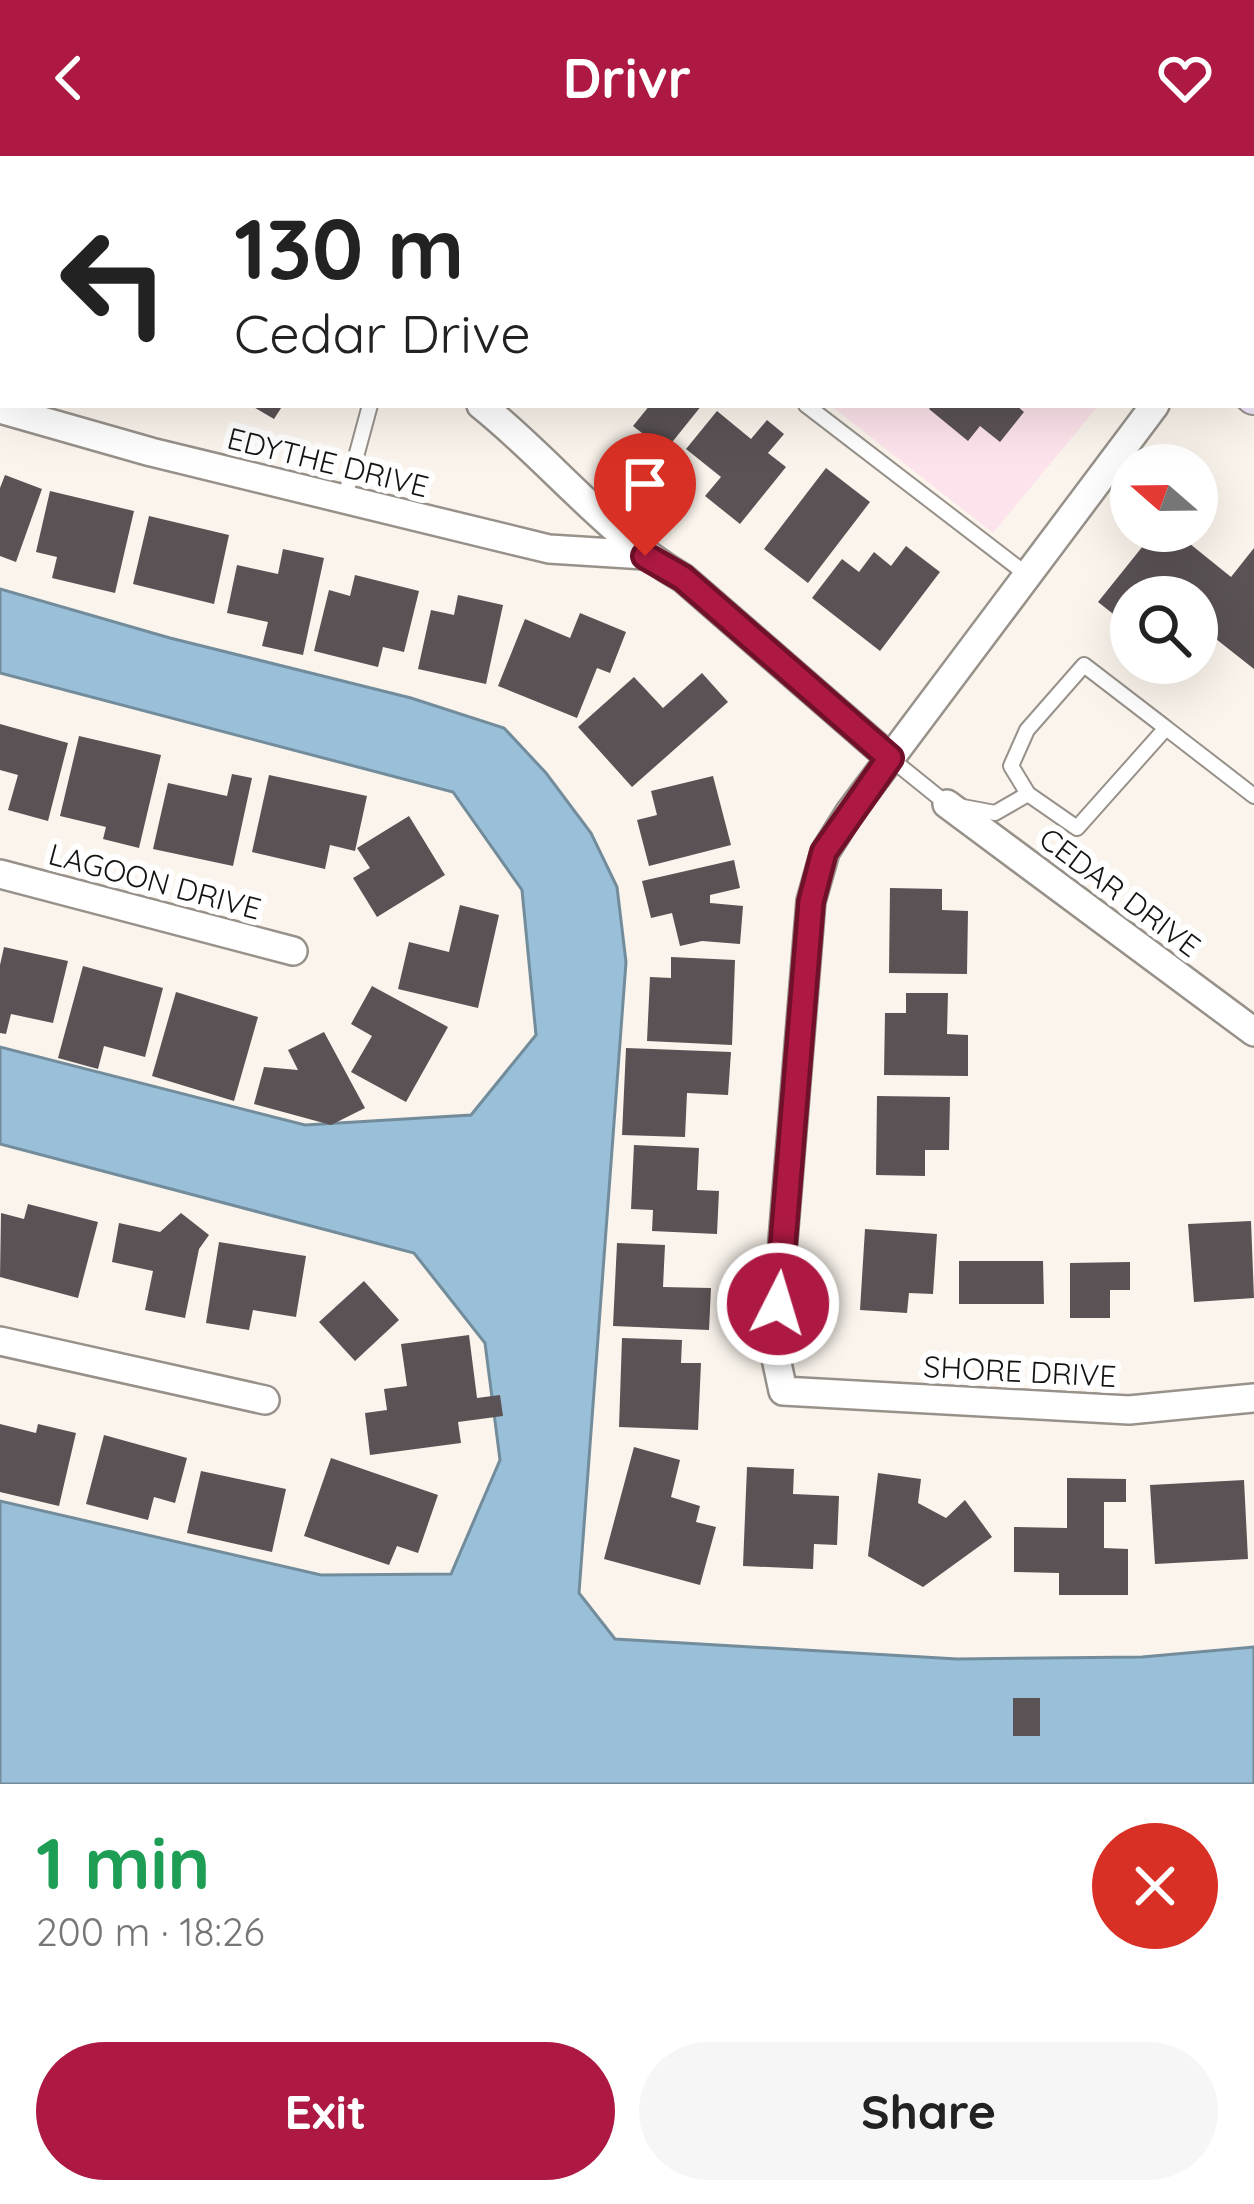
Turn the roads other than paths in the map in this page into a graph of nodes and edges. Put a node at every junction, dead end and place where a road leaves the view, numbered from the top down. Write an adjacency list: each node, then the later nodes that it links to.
1 (369, 408): 6 (lane)
2 (486, 408): 7 (street)
3 (810, 408): 8 (lane)
4 (1153, 408): 8 (street)
5 (0, 409): 6 (street, EDYTHE DRIVE)
6 (344, 501): 7 (street, EDYTHE DRIVE)
7 (645, 556): 10 (street)
8 (1030, 577): 10 (street)
9 (1166, 728): 11 (lane); 11 (lane); 12 (lane)
10 (890, 758): 13 (lane); 18 (street, SHORE DRIVE)
11 (1028, 794): 13 (lane)
12 (1254, 796)
13 (947, 804): 16 (street, CEDAR DRIVE)
14 (0, 874): 15 (street, LAGOON DRIVE)
15 (293, 950)
16 (1254, 1032)
17 (0, 1341): 19 (street)
18 (1254, 1398)
19 (265, 1400)

